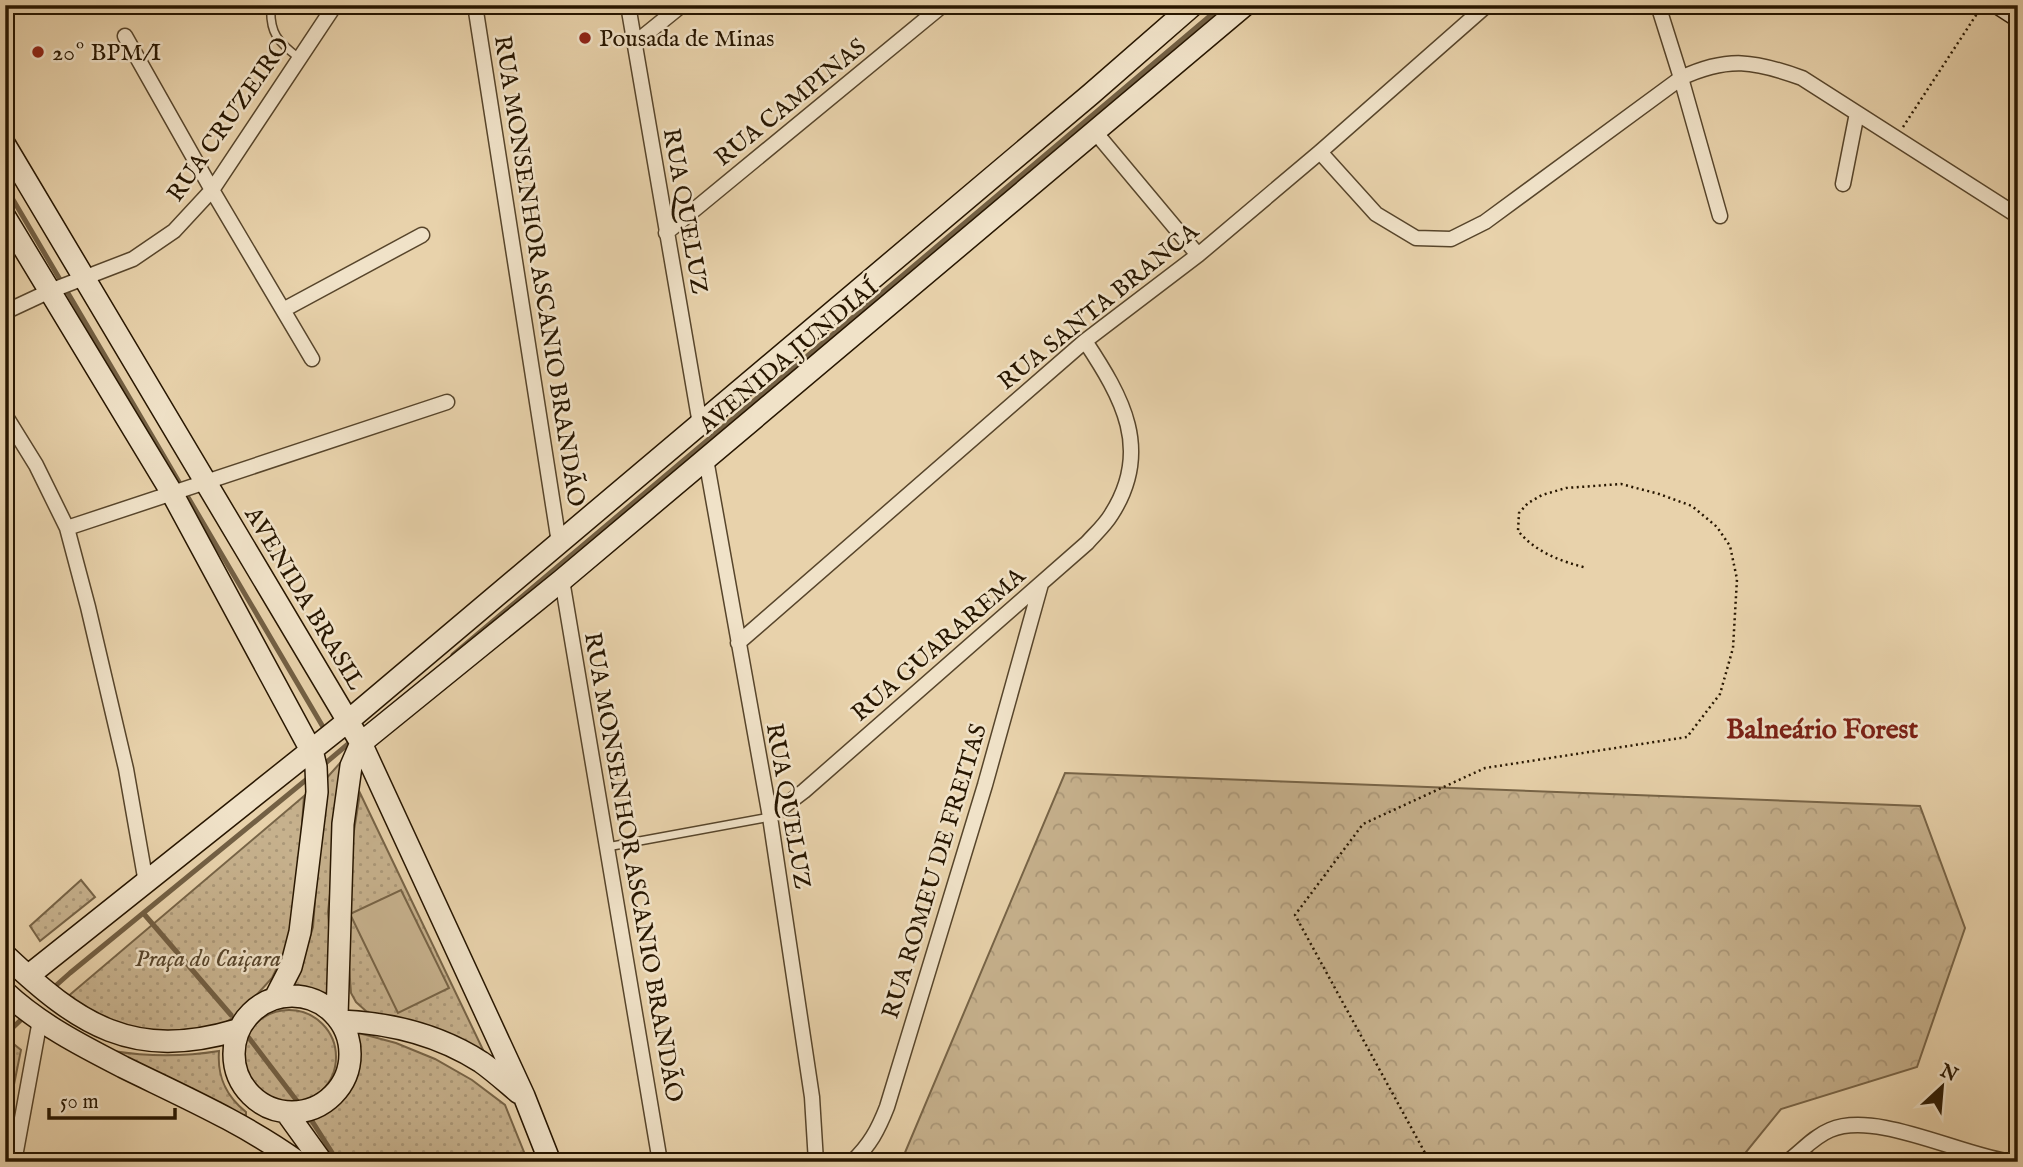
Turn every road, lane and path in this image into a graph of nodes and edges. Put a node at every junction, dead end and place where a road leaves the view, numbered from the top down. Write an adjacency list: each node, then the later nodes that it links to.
1 (271, 5): 16 (lane)
2 (335, 5): 16 (street, RUA CRUZEIRO)
3 (475, 5): 42 (street, RUA MONSENHOR ASCANIO BRANDÃO)
4 (628, 5): 15 (street, RUA QUELUZ)
5 (682, 5): 15 (street)
6 (943, 5): 28 (street, RUA CAMPINAS)
7 (1193, 5): 38 (main road, AVENIDA JUNDIAÍ)
8 (1245, 5): 19 (main road, AVENIDA JUNDIAÍ)
9 (1487, 5): 22 (street, RUA SANTA BRANCA)
10 (1658, 5): 17 (street)
11 (1982, 5): 20 (path)
12 (2001, 5): 13 (main road)
13 (2018, 16)
14 (125, 36): 24 (street)
15 (635, 43): 28 (street, RUA QUELUZ)
16 (299, 59): 24 (street, RUA CRUZEIRO)
17 (1681, 78): 18 (street); 22 (street); 25 (street)
18 (1857, 113): 20 (street); 23 (street)
19 (1096, 133): 30 (street); 39 (main road, AVENIDA JUNDIAÍ)
20 (1896, 138): 26 (street)
21 (5, 145): 31 (main road, AVENIDA BRASIL)
22 (1320, 152): 30 (street, RUA SANTA BRANCA)
23 (1843, 184)
24 (212, 190): 31 (street, RUA CRUZEIRO); 32 (street)
25 (1720, 216)
26 (2018, 216)
27 (5, 217): 31 (main road, AVENIDA BRASIL)
28 (666, 233): 38 (street, RUA QUELUZ)
29 (422, 235): 32 (street)
30 (1198, 255): 34 (street, RUA SANTA BRANCA)
31 (65, 285): 33 (street, RUA CRUZEIRO); 40 (main road, AVENIDA BRASIL); 40 (main road, AVENIDA BRASIL)
32 (282, 310): 35 (street)
33 (5, 312)
34 (1085, 341): 45 (street, RUA GUARAREMA); 46 (street, RUA SANTA BRANCA)
35 (312, 359)
36 (447, 402): 40 (street)
37 (5, 415): 41 (street)
38 (700, 424): 42 (main road, AVENIDA JUNDIAÍ)
39 (706, 459): 44 (main road, AVENIDA JUNDIAÍ); 46 (street, RUA QUELUZ)
40 (187, 488): 41 (street); 47 (main road, AVENIDA BRASIL); 48 (main road, AVENIDA BRASIL)
41 (67, 528): 51 (street)
42 (559, 543): 47 (main road, AVENIDA JUNDIAÍ)
43 (1587, 568): 70 (path)
44 (562, 580): 47 (main road, AVENIDA JUNDIAÍ); 50 (street, RUA MONSENHOR ASCANIO BRANDÃO)
45 (1041, 584): 49 (street, RUA GUARAREMA); 69 (street, RUA ROMEU DE FREITAS)
46 (738, 643): 49 (street, RUA QUELUZ)
47 (351, 731): 48 (main road, AVENIDA JUNDIAÍ); 57 (main road); 59 (main road, AVENIDA BRASIL)
48 (316, 752): 51 (main road, AVENIDA JUNDIAÍ); 55 (main road)
49 (770, 817): 50 (lane, RUA GUARAREMA); 68 (street, RUA QUELUZ)
50 (607, 847): 67 (street, RUA MONSENHOR ASCANIO BRANDÃO)
51 (146, 883): 53 (main road, AVENIDA JUNDIAÍ)
52 (5, 955): 53 (main road)
53 (32, 979): 58 (main road)
54 (7, 994): 56 (main road)
55 (275, 998): 57 (main road); 58 (main road)
56 (37, 1017): 61 (main road); 63 (street)
57 (339, 1018): 59 (main road); 60 (main road)
58 (237, 1030): 60 (main road)
59 (524, 1096): 66 (main road, AVENIDA BRASIL)
60 (281, 1111): 61 (main road); 65 (main road)
61 (236, 1123): 64 (main road)
62 (1807, 1157): 71 (street); 72 (street)
63 (14, 1162)
64 (298, 1162)
65 (322, 1162)
66 (550, 1162)
67 (660, 1162)
68 (816, 1162)
69 (852, 1162)
70 (1430, 1162)
71 (1787, 1162)
72 (2012, 1162)

